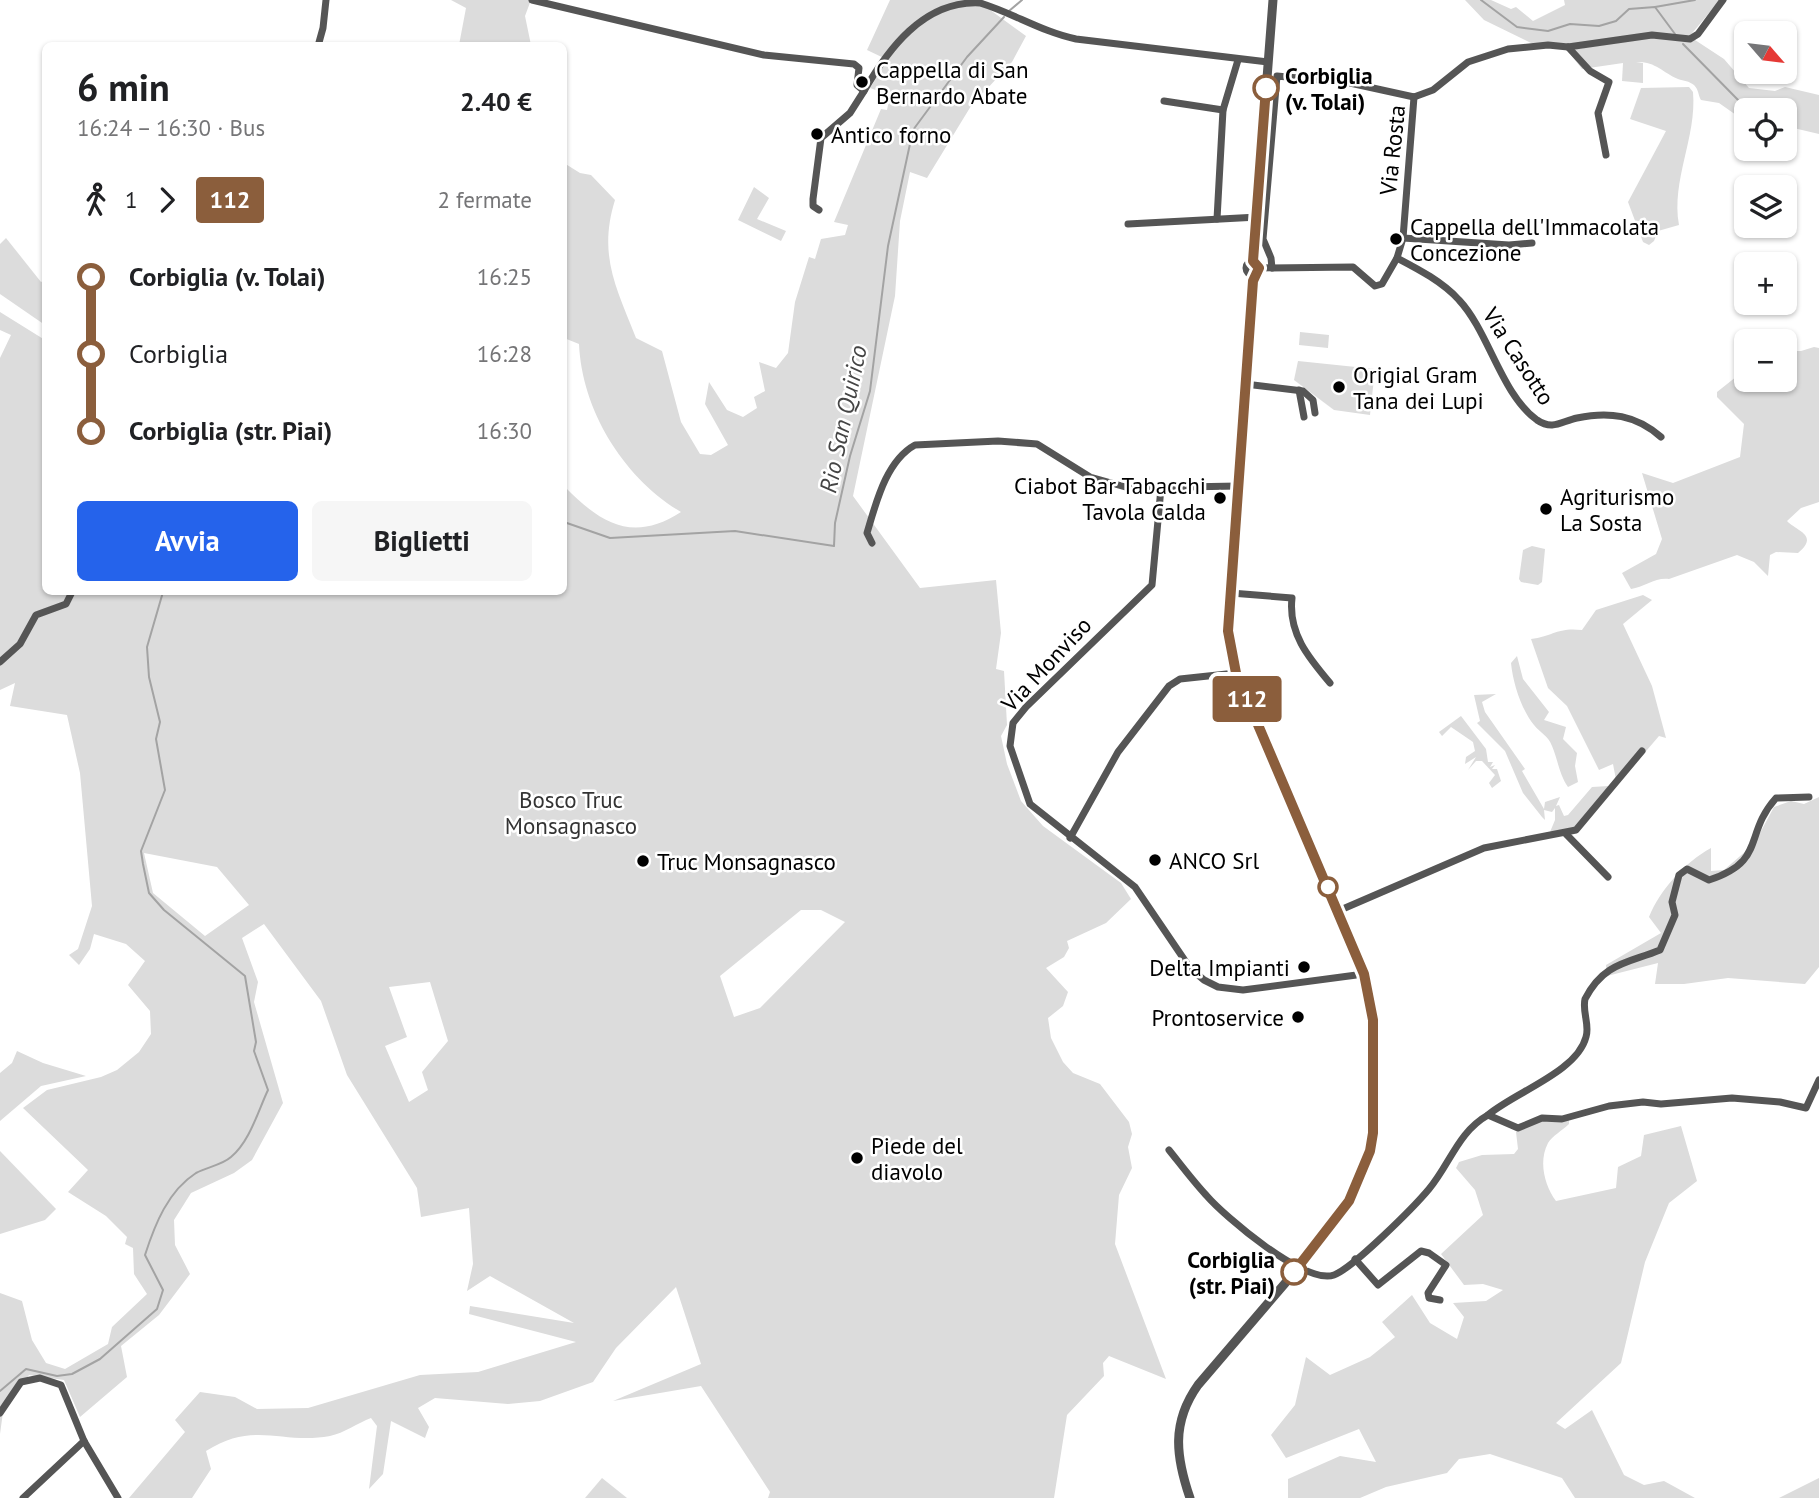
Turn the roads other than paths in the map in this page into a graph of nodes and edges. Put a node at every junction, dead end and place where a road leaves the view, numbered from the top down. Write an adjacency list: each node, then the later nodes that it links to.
1 (326, 0): 5 (street)
2 (532, 0): 9 (street)
3 (1273, 0): 8 (street)
4 (1723, 0): 6 (street, Via Rosta)
5 (319, 42)
6 (1568, 47): 10 (street, Via Rosta); 13 (street)
7 (1238, 60): 8 (street); 9 (street); 12 (street)
8 (1268, 62): 15 (street)
9 (864, 91): 14 (street)
10 (1414, 97): 18 (street, Via Rosta); 22 (street)
11 (1164, 101): 12 (street)
12 (1223, 110): 16 (street)
13 (1606, 155)
14 (819, 210)
15 (1258, 217): 16 (street); 21 (street)
16 (1217, 219): 17 (street)
17 (1128, 224)
18 (1403, 238): 19 (street); 20 (street, Via Rosta)
19 (1532, 243)
20 (1397, 258): 22 (street, Via Rosta); 27 (street, Via Casotto)
21 (1255, 268): 22 (street, Via Rosta); 23 (street)
22 (1272, 268)
23 (1245, 384): 24 (street); 28 (street)
24 (1299, 390): 25 (street); 26 (street)
25 (1315, 413)
26 (1304, 417)
27 (1661, 437)
28 (1237, 485): 29 (street); 31 (street)
29 (1161, 488): 30 (street); 39 (street, Via Monviso)
30 (872, 543)
31 (1231, 593): 34 (street); 35 (street)
32 (70, 595): 33 (street)
33 (0, 662)
34 (1236, 673): 39 (street); 41 (street)
35 (1330, 683)
36 (1642, 751): 38 (street)
37 (1809, 797): 44 (street)
38 (1566, 834): 40 (street); 41 (street)
39 (1070, 838): 42 (street, Via Monviso)
40 (1608, 877)
41 (1338, 911): 42 (street)
42 (1364, 974): 47 (street)
43 (1819, 1080): 44 (street)
44 (1488, 1115): 46 (street)
45 (1169, 1150): 47 (street)
46 (1355, 1259): 47 (street); 48 (street)
47 (1298, 1267): 53 (street)
48 (1440, 1300)
49 (0, 1413): 50 (street)
50 (84, 1441): 51 (street); 52 (street)
51 (23, 1498)
52 (118, 1498)
53 (1190, 1498)

